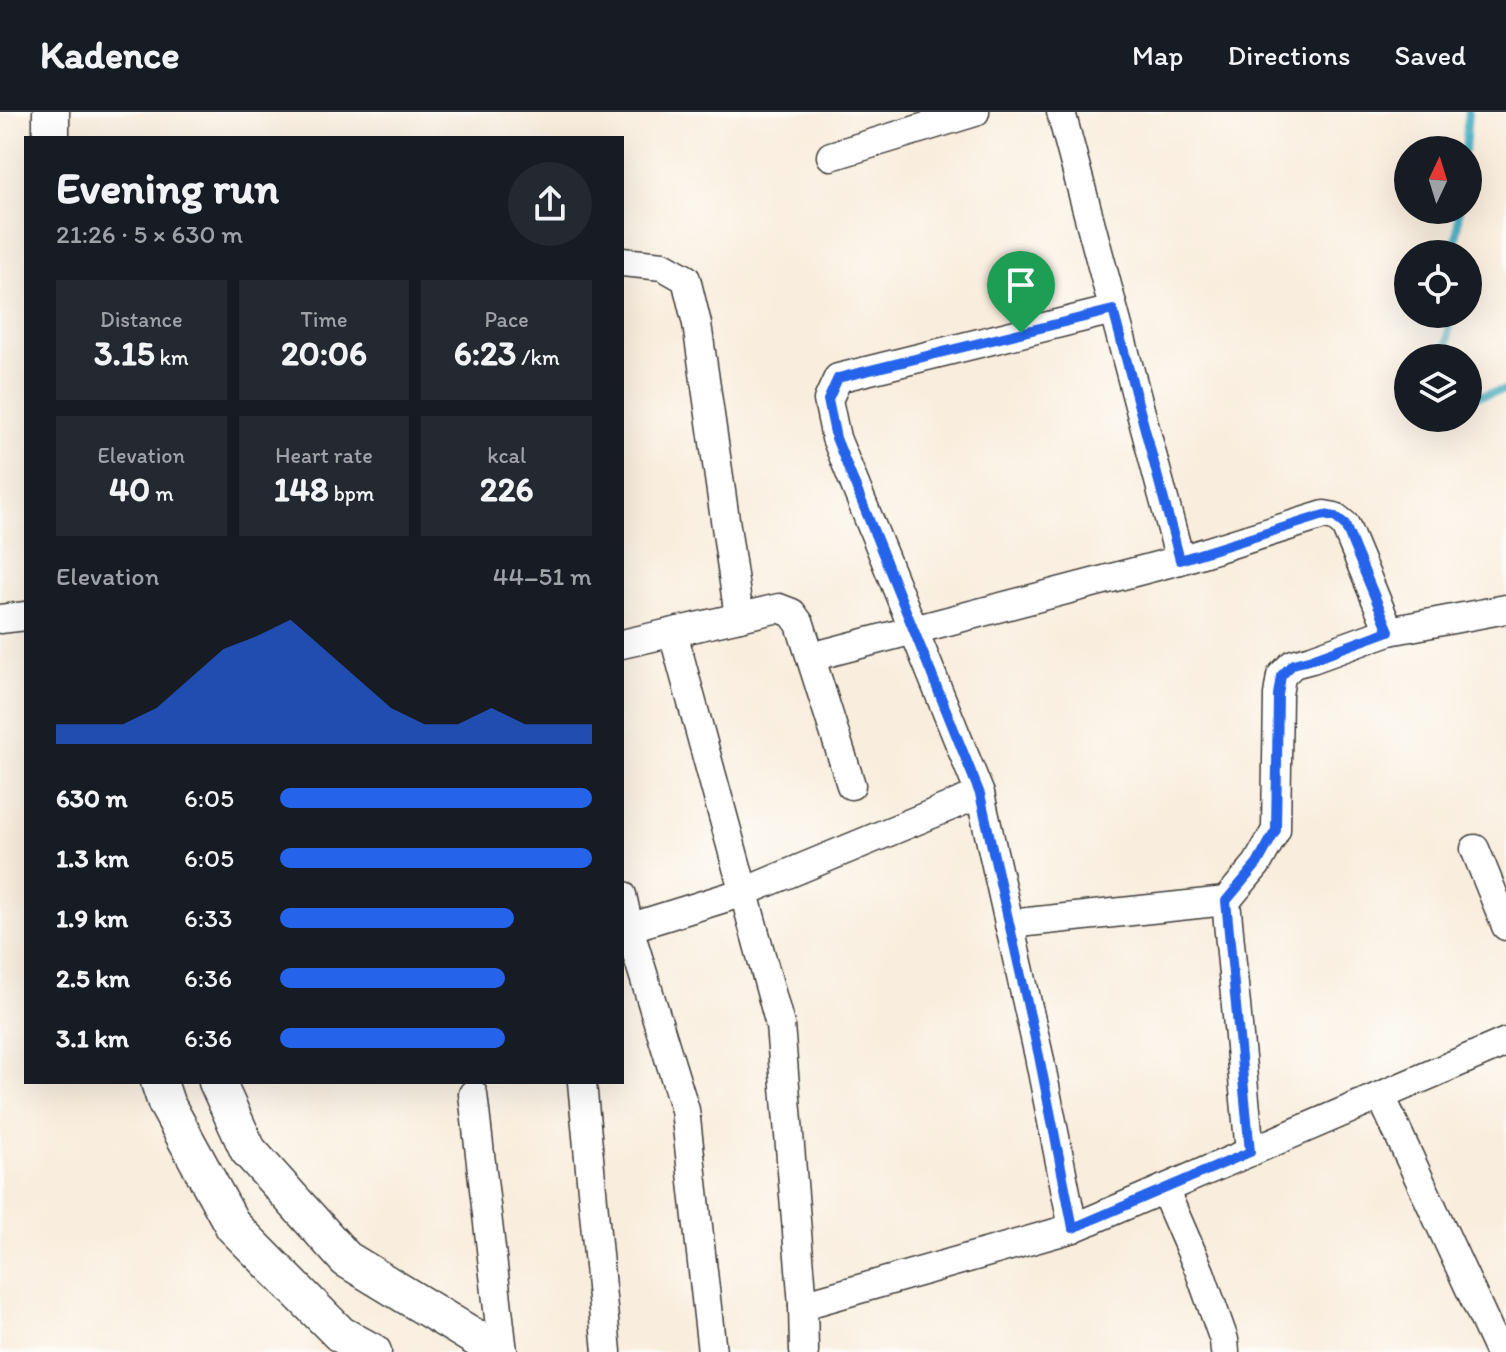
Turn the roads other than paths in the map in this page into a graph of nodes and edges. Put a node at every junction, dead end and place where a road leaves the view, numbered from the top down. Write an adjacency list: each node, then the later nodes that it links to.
1 (975, 112): 3 (street)
2 (1061, 112): 5 (street)
3 (831, 156)
4 (624, 262): 9 (street)
5 (1113, 310): 6 (street); 11 (street)
6 (1180, 560): 11 (street); 12 (street)
7 (1506, 609): 12 (street)
8 (24, 616): 10 (street)
9 (739, 617): 13 (street); 15 (street)
10 (0, 619)
11 (913, 629): 15 (street); 17 (street)
12 (1389, 631): 20 (street)
13 (673, 633): 14 (street); 19 (street)
14 (624, 644)
15 (811, 657): 16 (street)
16 (851, 785)
17 (980, 794): 19 (street); 21 (street)
18 (1475, 849): 22 (street)
19 (744, 892): 23 (street); 33 (street)
20 (1226, 901): 21 (street); 30 (street)
21 (1009, 924): 32 (street)
22 (1506, 926)
23 (625, 929): 37 (street)
24 (1505, 1047): 29 (street)
25 (160, 1084): 34 (street)
26 (218, 1084): 35 (street)
27 (582, 1084): 36 (street)
28 (473, 1094): 35 (street)
29 (1381, 1096): 30 (street); 40 (street)
30 (1250, 1152): 31 (street)
31 (1164, 1189): 32 (street); 39 (street)
32 (1073, 1228): 33 (street)
33 (803, 1305): 38 (street)
34 (373, 1352)
35 (501, 1352)
36 (607, 1352)
37 (712, 1352)
38 (804, 1352)
39 (1225, 1352)
40 (1499, 1352)

